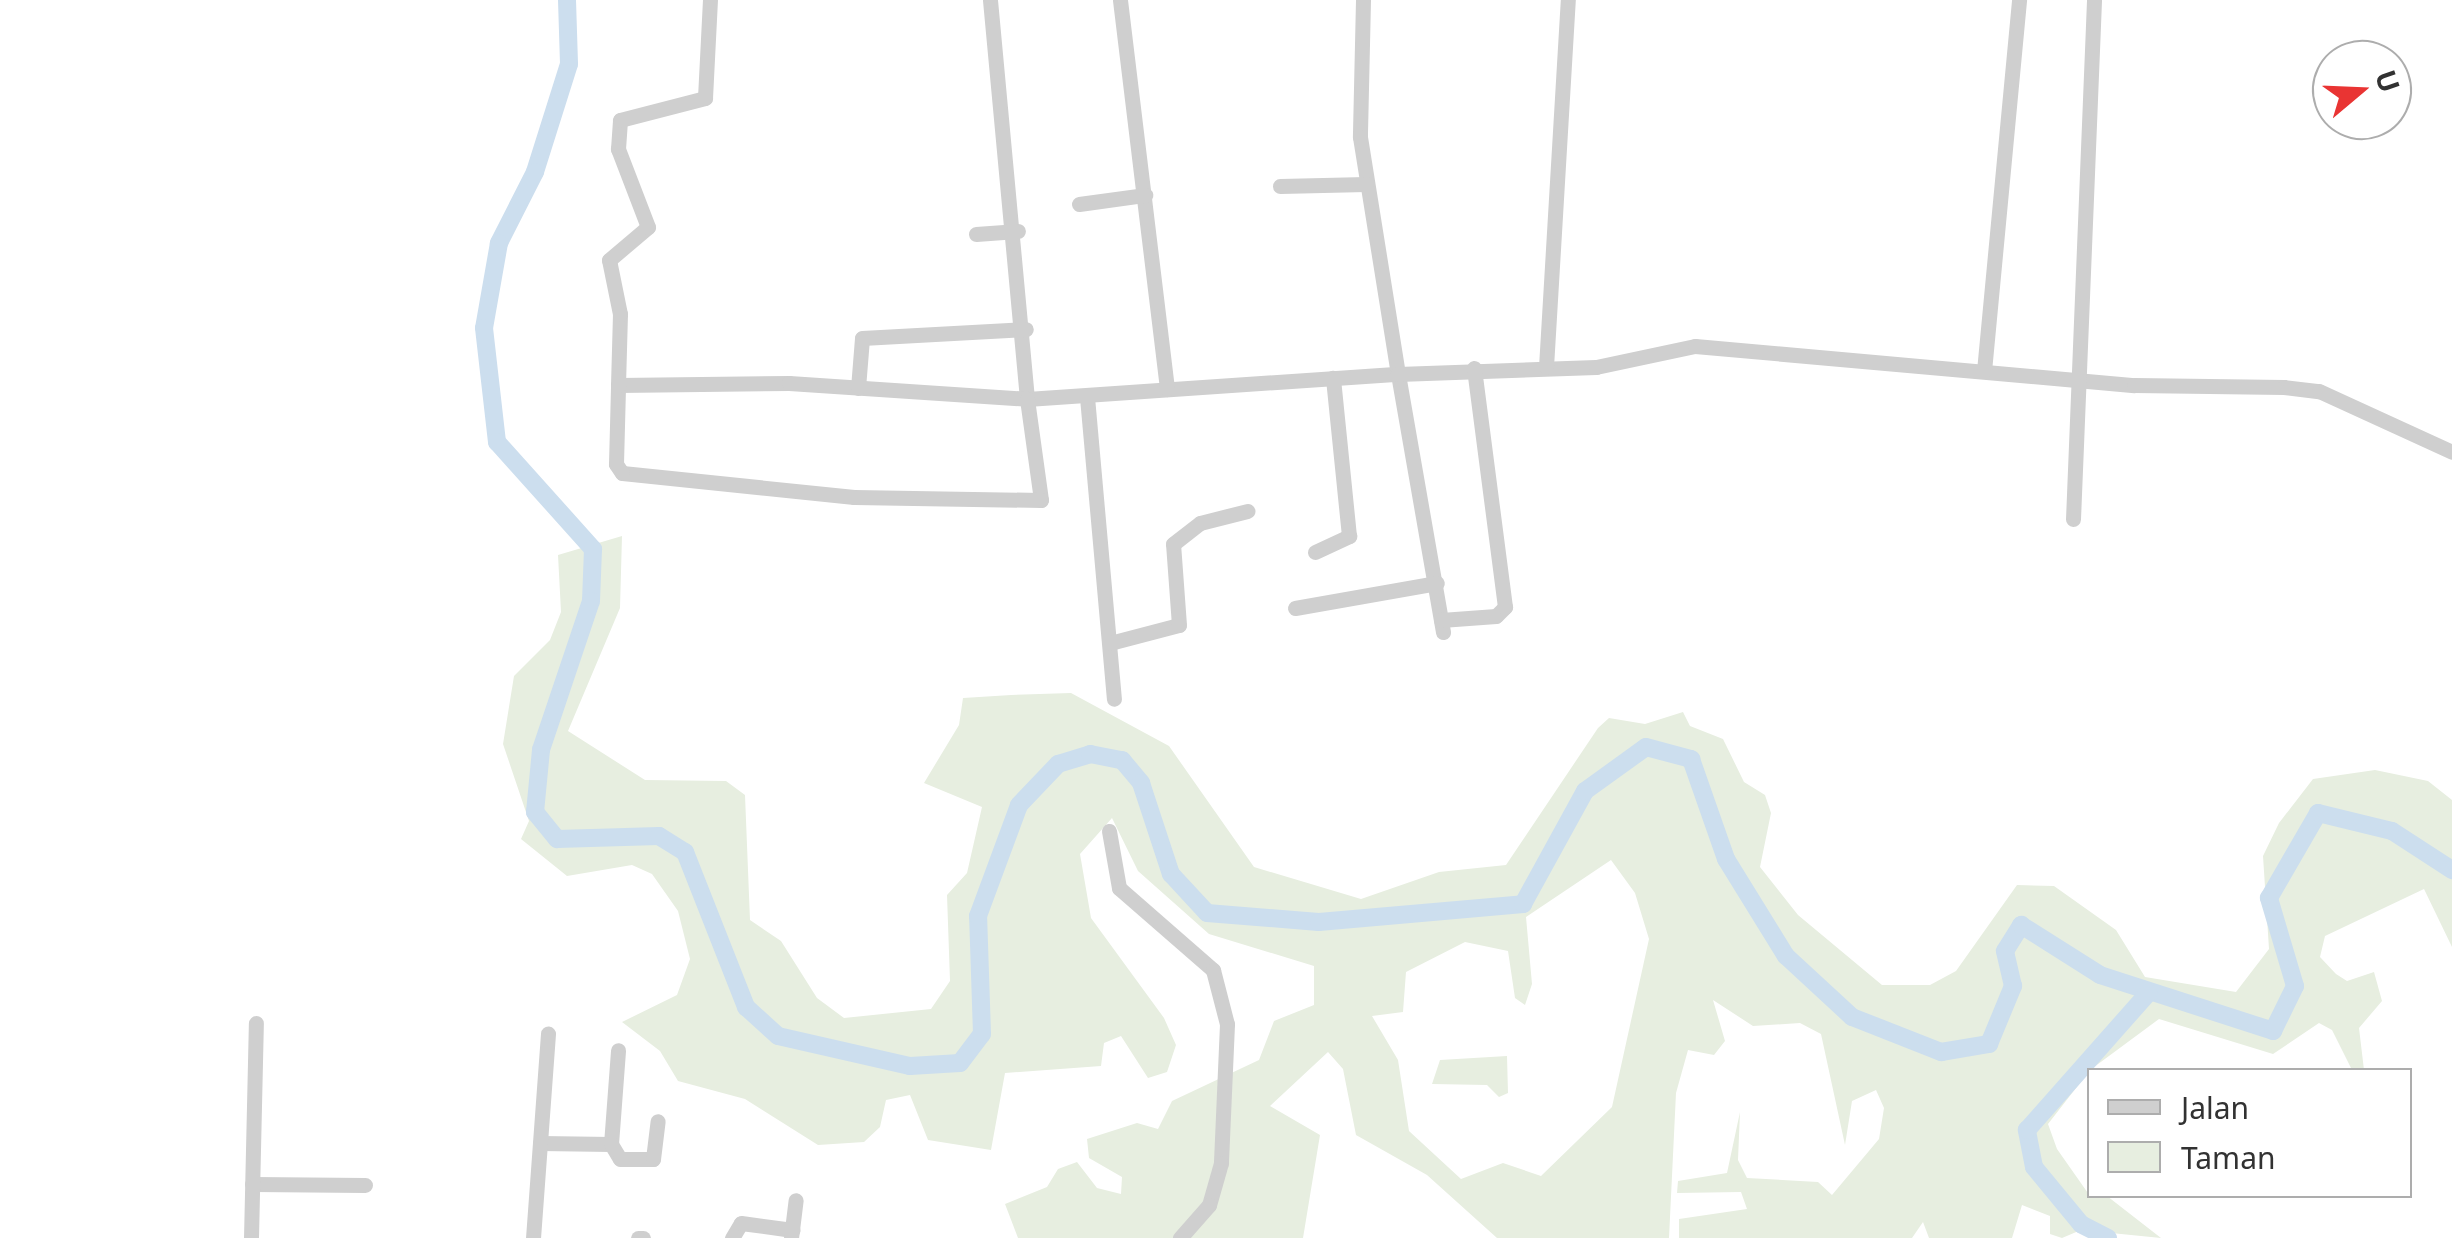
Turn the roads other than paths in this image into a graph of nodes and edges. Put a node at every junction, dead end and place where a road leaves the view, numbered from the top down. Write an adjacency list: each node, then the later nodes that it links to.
1 (710, 0): 21 (street)
2 (990, 0): 12 (street)
3 (1120, 0): 10 (street)
4 (1364, 0): 8 (street)
5 (1568, 0): 15 (street)
6 (2019, 0): 17 (street)
7 (2094, 0): 20 (street)
8 (1366, 184): 9 (street); 18 (street)
9 (1280, 186)
10 (1145, 195): 11 (street); 23 (street)
11 (1079, 204)
12 (1018, 232): 13 (street); 14 (street)
13 (976, 234)
14 (1026, 328): 22 (street); 25 (street)
15 (1546, 367): 16 (street); 17 (street)
16 (1474, 368): 18 (street); 30 (street)
17 (1984, 371): 20 (street)
18 (1398, 374): 19 (street); 30 (street)
19 (1333, 378): 23 (street); 29 (street)
20 (2073, 378): 26 (street); 28 (street)
21 (618, 385): 22 (street); 25 (street)
22 (858, 388): 25 (street)
23 (1167, 389): 24 (street)
24 (1087, 398): 25 (street); 32 (street)
25 (1026, 399)
26 (2452, 452)
27 (1246, 510): 32 (street)
28 (2073, 519)
29 (1315, 552)
30 (1437, 583): 31 (street)
31 (1295, 608)
32 (1110, 643): 33 (street)
33 (1114, 699)
34 (1108, 830): 48 (street)
35 (256, 1024): 41 (street)
36 (548, 1034): 39 (street)
37 (618, 1050): 40 (street)
38 (658, 1121): 40 (street)
39 (540, 1143): 40 (street); 46 (street)
40 (611, 1144)
41 (252, 1184): 42 (street); 45 (street)
42 (364, 1185)
43 (796, 1200): 44 (street)
44 (792, 1234): 47 (street)
45 (251, 1238)
46 (533, 1238)
47 (732, 1238)
48 (1180, 1238)

